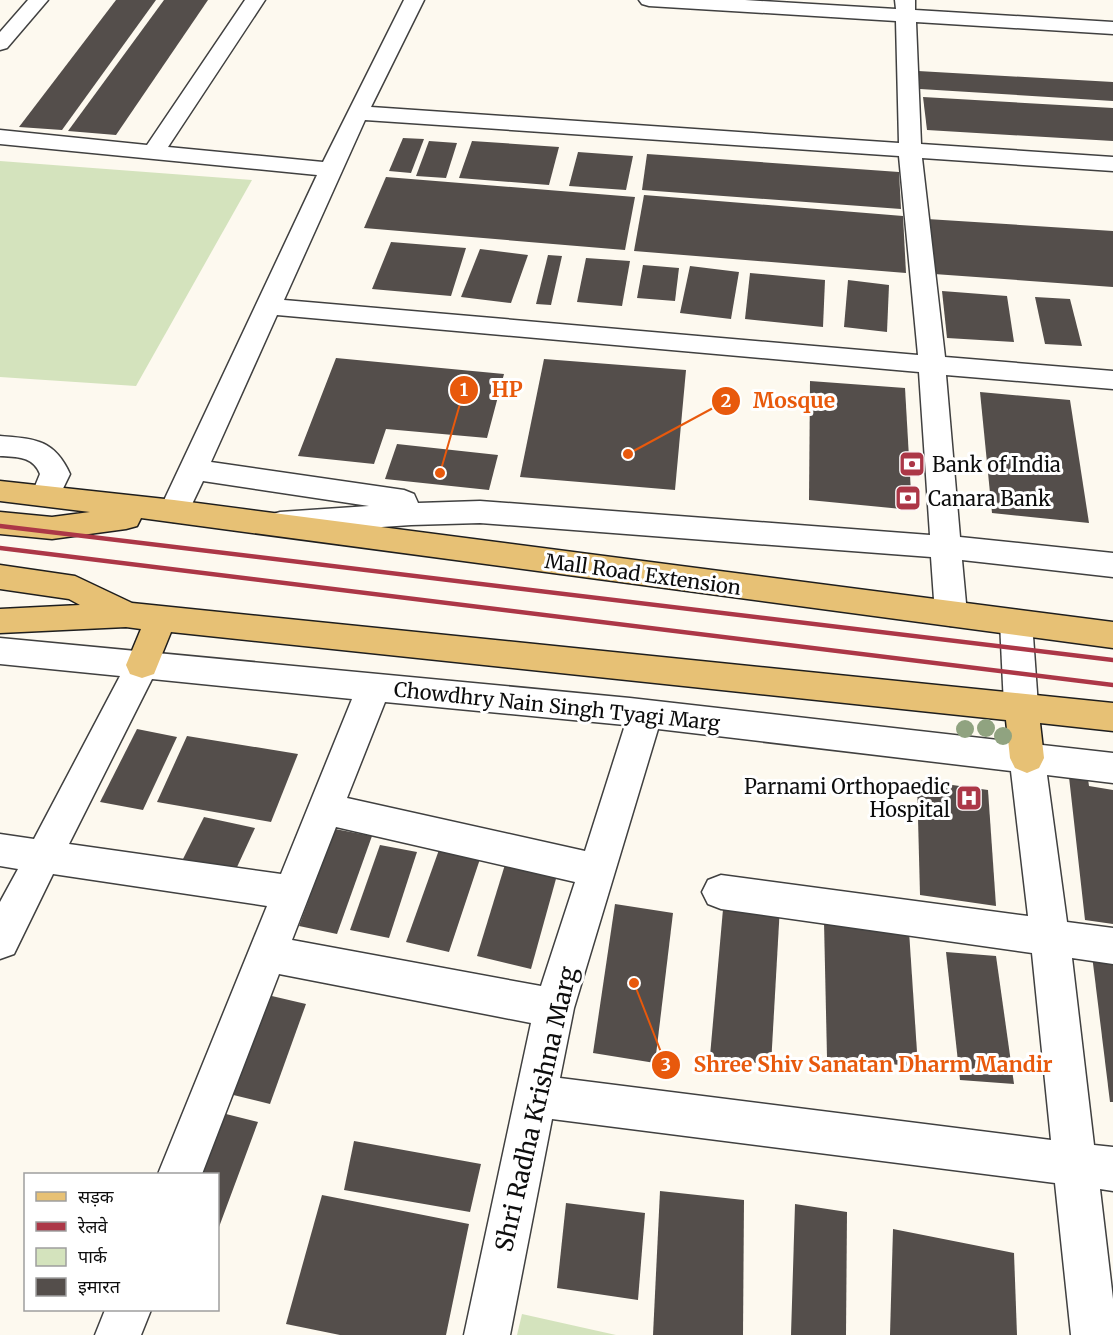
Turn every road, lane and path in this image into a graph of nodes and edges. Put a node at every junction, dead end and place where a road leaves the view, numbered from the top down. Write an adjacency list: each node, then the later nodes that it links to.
1 (38, 0): 7 (street)
2 (255, 0): 11 (street)
3 (414, 0): 8 (street)
4 (649, 0): 5 (street)
5 (906, 7): 6 (street); 10 (street)
6 (1113, 28)
7 (0, 44)
8 (357, 113): 10 (street); 13 (street)
9 (0, 136): 11 (street)
10 (910, 150): 12 (street); 15 (street)
11 (153, 152): 13 (street)
12 (1113, 164)
13 (330, 170): 14 (street)
14 (268, 306): 15 (street); 18 (street)
15 (932, 365): 16 (street); 25 (street)
16 (1113, 380)
17 (0, 446): 20 (street)
18 (193, 469): 21 (street); 22 (street)
19 (0, 491): 20 (main road)
20 (46, 496): 21 (main road)
21 (174, 511): 23 (main road); 24 (main road, Mall Road Extension)
22 (480, 512): 24 (street); 25 (street)
23 (0, 523)
24 (269, 524): 28 (main road, Mall Road Extension)
25 (945, 547): 26 (street); 28 (street)
26 (1113, 566)
27 (0, 577): 29 (main road)
28 (951, 614): 32 (main road, Mall Road Extension)
29 (126, 615): 30 (main road); 31 (main road)
30 (162, 618): 35 (main road); 37 (main road)
31 (0, 621)
32 (1017, 622): 33 (main road, Mall Road Extension); 37 (street)
33 (1113, 635)
34 (0, 651): 35 (street, Chowdhry Nain Singh Tyagi Marg)
35 (142, 664): 36 (street, Chowdhry Nain Singh Tyagi Marg); 44 (street)
36 (374, 686): 38 (street, Chowdhry Nain Singh Tyagi Marg); 42 (street)
37 (1021, 706): 39 (main road); 40 (main road)
38 (646, 714): 40 (street, Chowdhry Nain Singh Tyagi Marg); 45 (street, Shri Radha Krishna Marg)
39 (1113, 717)
40 (1027, 758): 41 (street, Chowdhry Nain Singh Tyagi Marg); 48 (street)
41 (1113, 768)
42 (326, 809): 45 (street); 47 (street)
43 (0, 850): 44 (street)
44 (43, 857): 47 (street); 49 (street)
45 (598, 871): 52 (street, Shri Radha Krishna Marg)
46 (721, 891): 48 (street)
47 (292, 893): 51 (street)
48 (1050, 938): 50 (street); 54 (street)
49 (0, 941)
50 (1113, 946)
51 (268, 954): 52 (street); 55 (street)
52 (554, 1008): 53 (street, Shri Radha Krishna Marg)
53 (536, 1096): 54 (street); 58 (street, Shri Radha Krishna Marg)
54 (1094, 1166): 59 (street)
55 (180, 1173)
56 (128, 1311): 57 (street)
57 (118, 1335)
58 (487, 1335)
59 (1094, 1335)

